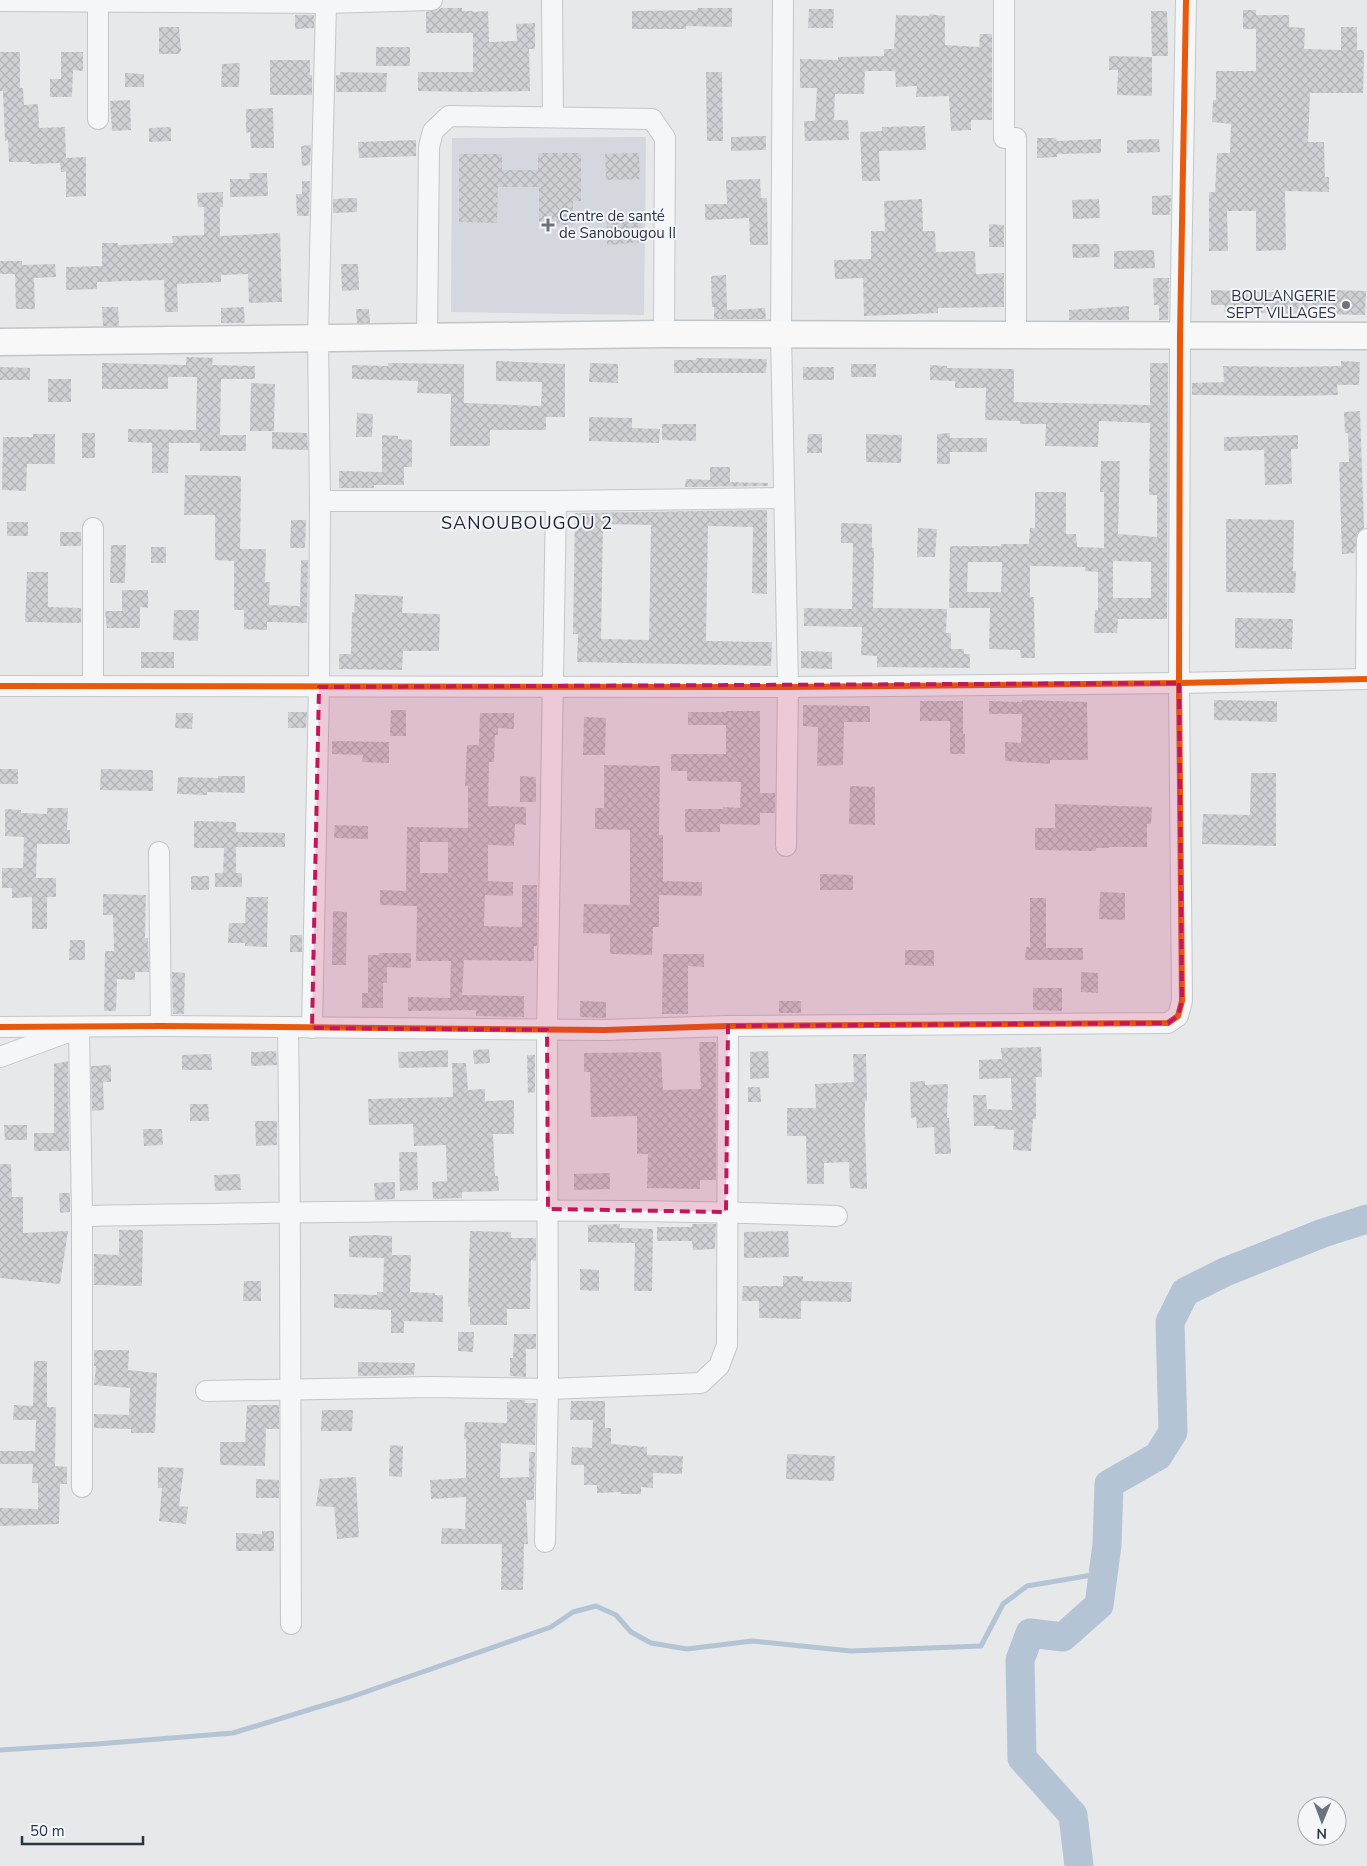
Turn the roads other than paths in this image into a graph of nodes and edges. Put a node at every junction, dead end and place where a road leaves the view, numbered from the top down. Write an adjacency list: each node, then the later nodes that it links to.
1 (432, 0): 9 (street)
2 (552, 0): 10 (street)
3 (783, 0): 13 (street)
4 (1004, 0): 14 (street)
5 (1186, 0): 15 (street)
6 (0, 1): 7 (street)
7 (98, 1): 8 (street); 11 (street)
8 (299, 1): 9 (street)
9 (326, 3): 17 (street)
10 (552, 117): 12 (street); 18 (street)
11 (98, 119)
12 (664, 334): 13 (main road); 18 (main road)
13 (781, 334): 14 (main road); 20 (street)
14 (1016, 334): 15 (main road)
15 (1180, 335): 16 (main road); 26 (street)
16 (1367, 336)
17 (318, 338): 18 (main road); 19 (main road); 21 (street)
18 (427, 338)
19 (0, 342)
20 (784, 498): 22 (street); 31 (street)
21 (320, 501): 22 (street); 29 (street)
22 (556, 501): 30 (street)
23 (93, 528): 28 (street)
24 (1367, 539): 25 (street)
25 (1366, 679): 26 (street)
26 (1179, 683): 31 (street); 35 (street)
27 (0, 686): 28 (street)
28 (93, 686): 29 (street)
29 (319, 687): 30 (street); 39 (street)
30 (553, 687): 31 (street); 40 (street)
31 (788, 687): 32 (street)
32 (786, 846)
33 (159, 852): 34 (street)
34 (161, 1026): 37 (street); 38 (street)
35 (728, 1026): 40 (street); 43 (street)
36 (0, 1027): 38 (street)
37 (288, 1027): 39 (street); 44 (street)
38 (79, 1028): 41 (street); 45 (street)
39 (312, 1028): 40 (street)
40 (547, 1030): 42 (street)
41 (0, 1058)
42 (548, 1209): 43 (street); 44 (street); 48 (street)
43 (726, 1212): 46 (street); 48 (street)
44 (291, 1213): 45 (street); 47 (street)
45 (82, 1216): 50 (street)
46 (836, 1216)
47 (289, 1389): 48 (street); 49 (street); 52 (street)
48 (548, 1389): 51 (street)
49 (206, 1391)
50 (82, 1487)
51 (546, 1542)
52 (291, 1624)

